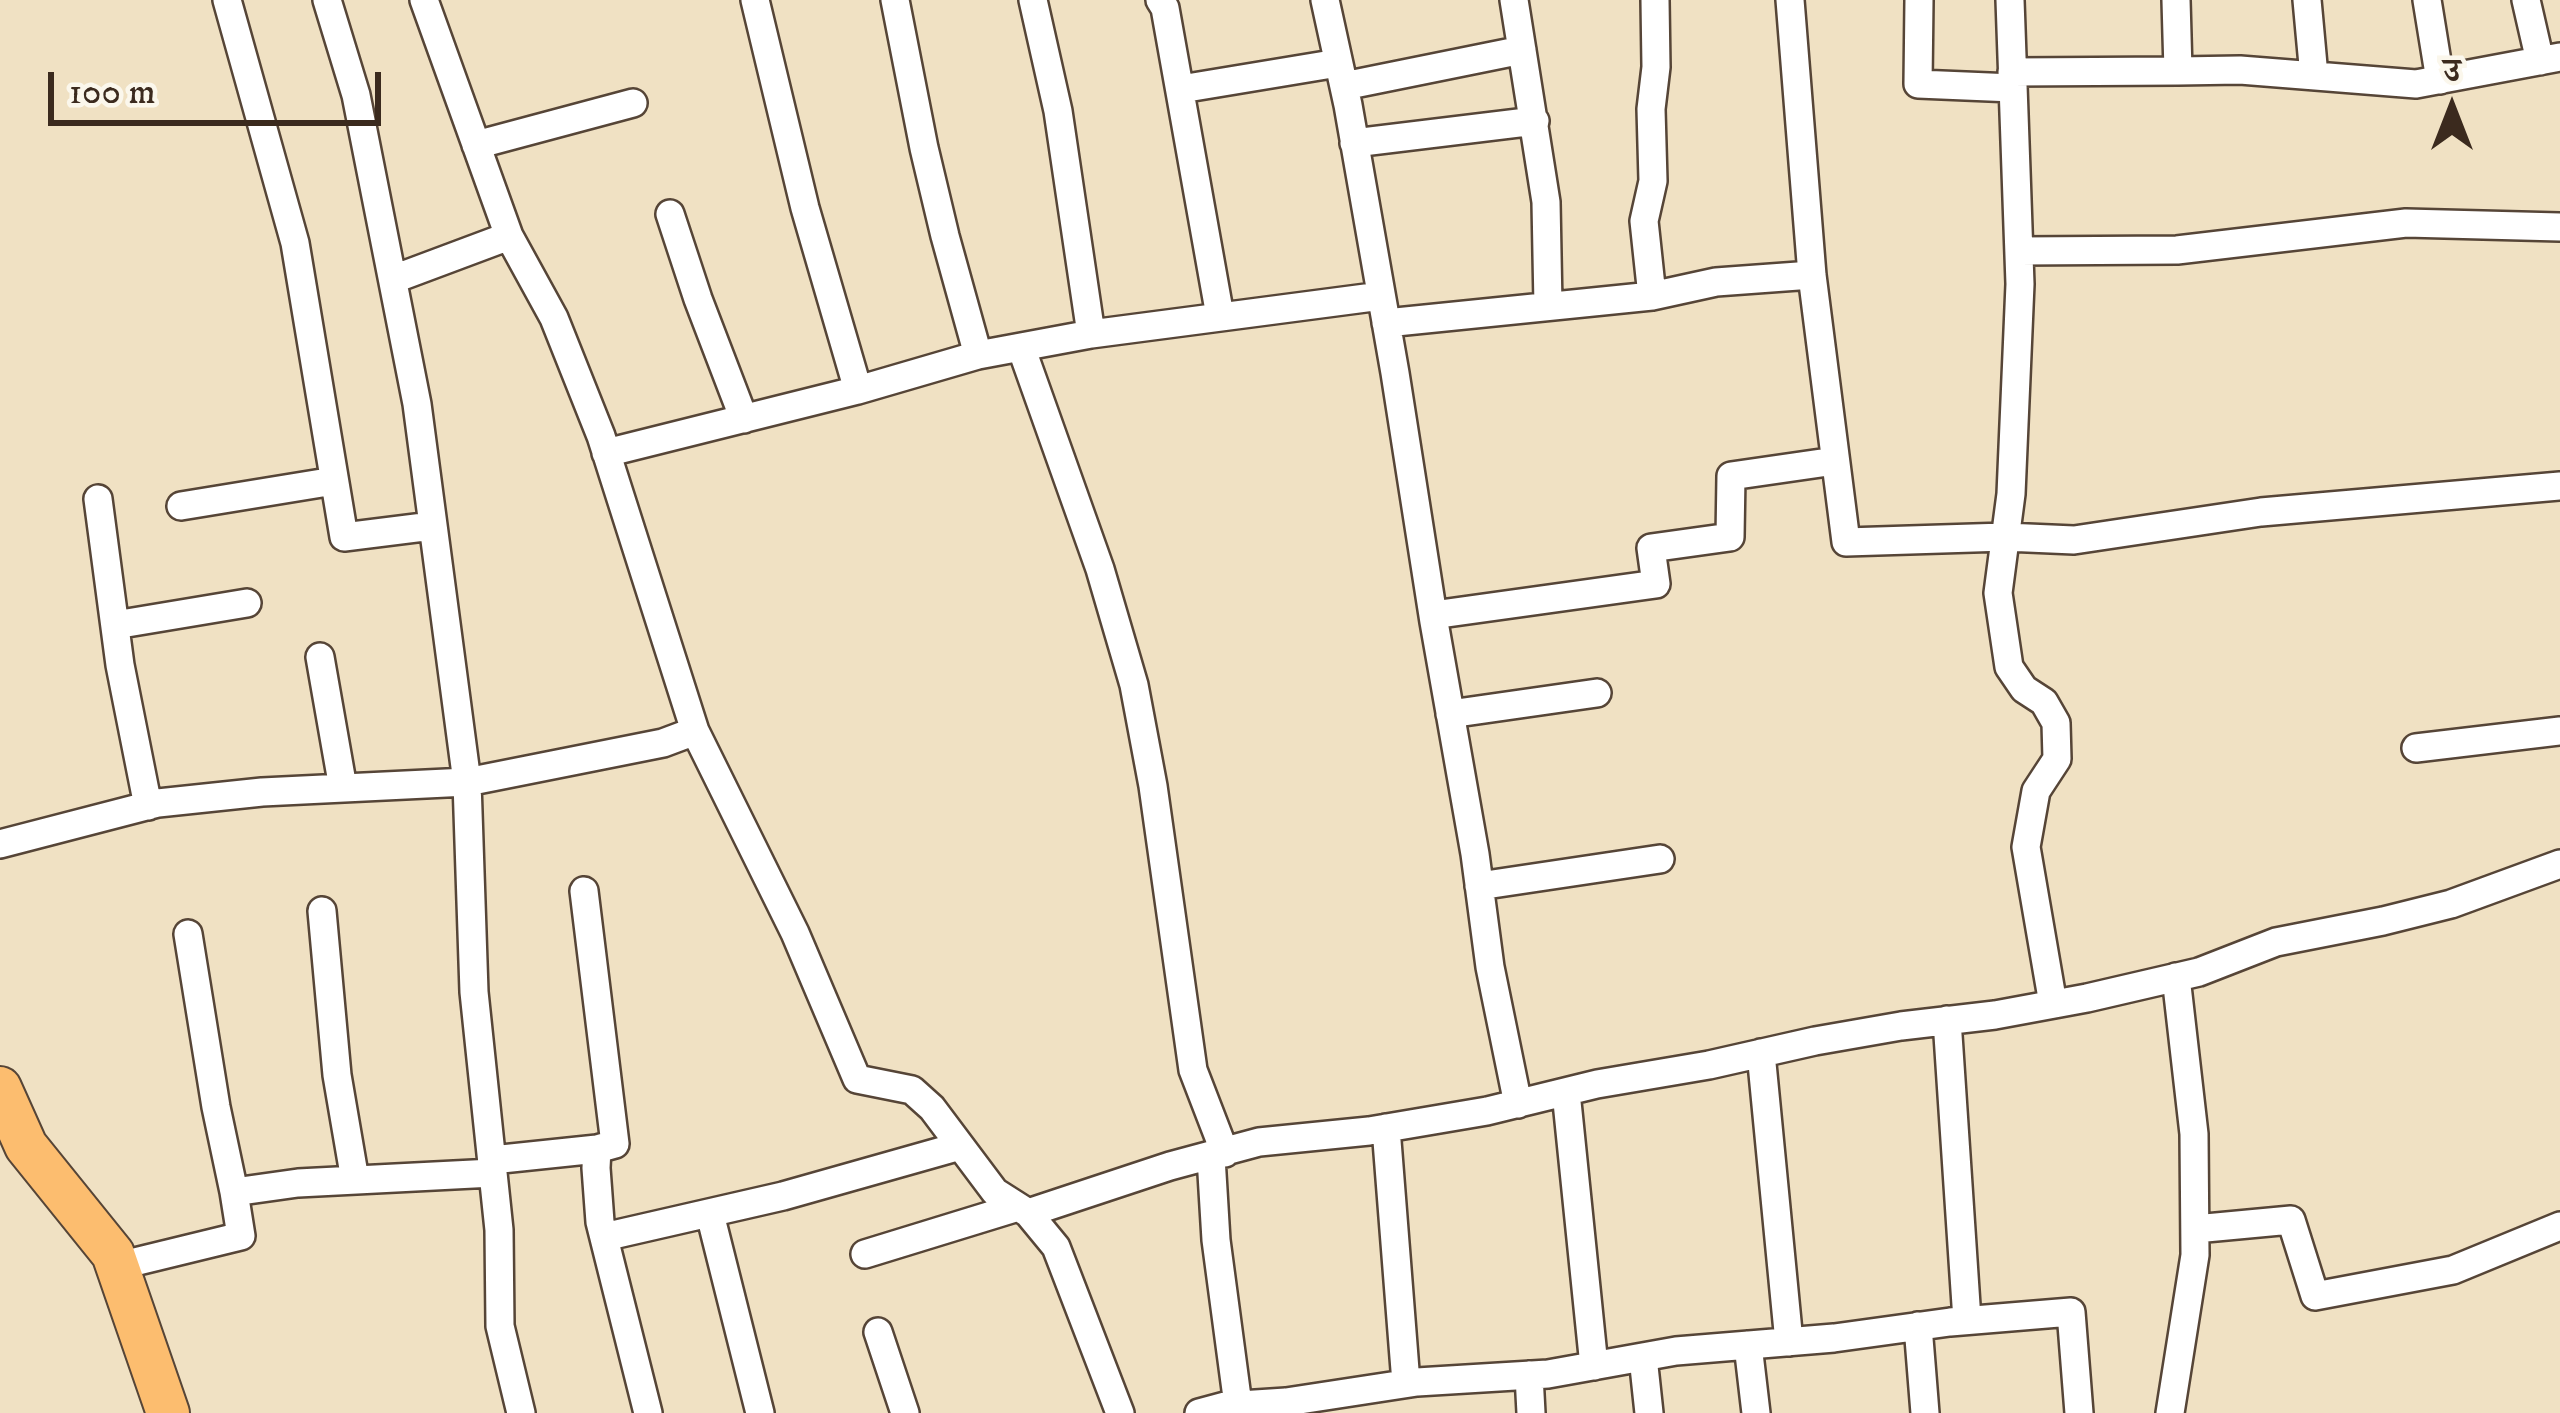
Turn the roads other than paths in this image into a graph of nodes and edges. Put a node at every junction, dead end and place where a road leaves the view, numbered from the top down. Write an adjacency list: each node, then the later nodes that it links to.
1 (227, 0): 47 (street)
2 (326, 0): 35 (street)
3 (424, 0): 29 (street)
4 (754, 0): 43 (street)
5 (895, 0): 42 (street)
6 (1033, 0): 40 (street)
7 (1160, 0): 25 (street)
8 (1324, 0): 21 (street)
9 (1514, 0): 18 (street)
10 (1655, 0): 36 (street)
11 (1790, 0): 34 (street)
12 (1919, 0): 23 (street)
13 (2010, 0): 23 (street)
14 (2176, 0): 20 (street)
15 (2307, 0): 22 (street)
16 (2427, 0): 24 (street)
17 (2526, 0): 19 (street)
18 (1522, 50): 21 (street); 27 (street)
19 (2550, 59): 24 (street)
20 (2178, 70): 22 (street); 23 (street)
21 (1341, 75): 25 (street); 28 (street)
22 (2314, 76): 24 (street)
23 (2012, 80): 33 (street)
24 (2440, 80)
25 (1180, 89): 39 (street)
26 (633, 103): 29 (street)
27 (1535, 121): 28 (street); 37 (street)
28 (1354, 143): 38 (street)
29 (476, 145): 32 (street)
30 (670, 214): 44 (street)
31 (2560, 227): 33 (street)
32 (509, 236): 35 (street); 45 (street)
33 (2019, 251): 52 (street)
34 (1812, 275): 36 (street); 46 (street)
35 (394, 279): 51 (street)
36 (1652, 296): 37 (street)
37 (1547, 306): 38 (street)
38 (1383, 310): 39 (street); 54 (street)
39 (1220, 316): 40 (street)
40 (1091, 334): 41 (street)
41 (1022, 347): 42 (street); 83 (street)
42 (978, 355): 43 (street)
43 (857, 390): 44 (street)
44 (744, 419): 45 (street)
45 (606, 453): 59 (street)
46 (1835, 461): 52 (street); 54 (street)
47 (334, 481): 50 (street); 51 (street)
48 (2560, 486): 52 (street)
49 (98, 499): 55 (street)
50 (181, 506)
51 (432, 526): 62 (street)
52 (2005, 537): 73 (street)
53 (247, 603): 55 (street)
54 (1433, 615): 58 (street)
55 (115, 625): 64 (street)
56 (320, 657): 63 (street)
57 (1597, 693): 58 (street)
58 (1450, 714): 68 (street)
59 (695, 731): 62 (street); 80 (street)
60 (2560, 731): 61 (street)
61 (2416, 748)
62 (467, 782): 63 (street); 84 (street)
63 (343, 788): 64 (street)
64 (148, 806): 65 (street)
65 (0, 844)
66 (1660, 859): 68 (street)
67 (2560, 864): 72 (street)
68 (1479, 886): 78 (street)
69 (584, 891): 81 (street)
70 (322, 910): 85 (street)
71 (188, 934): 86 (street)
72 (2176, 977): 73 (street); 90 (street)
73 (2053, 1004): 74 (street)
74 (1947, 1020): 75 (street); 94 (street)
75 (1761, 1053): 77 (street); 97 (street)
76 (0, 1088): 82 (highway)
77 (1565, 1092): 78 (street); 100 (street)
78 (1518, 1104): 79 (street)
79 (1387, 1129): 83 (street); 102 (street)
80 (961, 1145): 87 (street); 88 (street)
81 (597, 1149): 84 (street); 91 (street)
82 (13, 1151): 93 (highway)
83 (1218, 1155): 87 (street); 104 (street)
84 (493, 1167): 85 (street); 106 (street)
85 (355, 1180): 86 (street)
86 (235, 1192): 93 (street)
87 (1023, 1210): 92 (street); 110 (street)
88 (710, 1214): 91 (street); 108 (street)
89 (2560, 1226): 90 (street)
90 (2195, 1228): 117 (street)
91 (604, 1238): 107 (street)
92 (865, 1254)
93 (118, 1266): 105 (highway)
94 (1966, 1320): 95 (street); 116 (street)
95 (1918, 1326): 97 (street); 115 (street)
96 (878, 1332): 109 (street)
97 (1789, 1342): 98 (street)
98 (1748, 1345): 99 (street); 114 (street)
99 (1643, 1357): 100 (street); 113 (street)
100 (1594, 1366): 101 (street)
101 (1529, 1375): 102 (street); 112 (street)
102 (1406, 1383): 103 (street)
103 (1346, 1403): 104 (street)
104 (1238, 1405): 111 (street)
105 (168, 1413)
106 (520, 1413)
107 (647, 1413)
108 (760, 1413)
109 (905, 1413)
110 (1120, 1413)
111 (1199, 1413)
112 (1531, 1413)
113 (1648, 1413)
114 (1756, 1413)
115 (1925, 1413)
116 (2079, 1413)
117 (2170, 1413)

